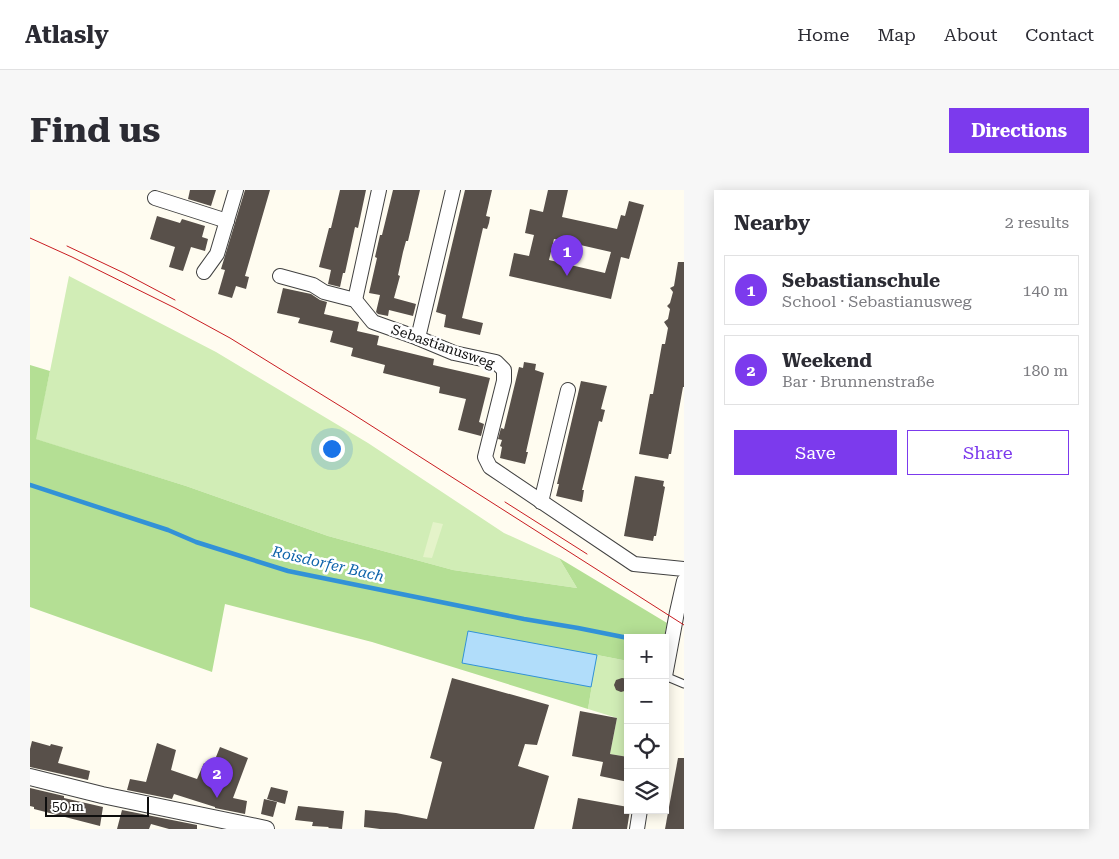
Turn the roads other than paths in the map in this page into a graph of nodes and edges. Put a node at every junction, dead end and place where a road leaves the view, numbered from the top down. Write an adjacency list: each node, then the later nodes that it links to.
1 (236, 190): 5 (street)
2 (379, 190): 8 (street)
3 (453, 190): 9 (street)
4 (155, 198): 5 (street)
5 (227, 221): 6 (street)
6 (204, 272)
7 (280, 276): 8 (street)
8 (355, 300): 9 (street, Sebastianusweg)
9 (418, 338): 11 (street, Sebastianusweg)
10 (568, 390): 11 (street)
11 (541, 502): 12 (street, Sebastianusweg)
12 (684, 569)
13 (684, 580): 14 (street)
14 (669, 654)
15 (669, 678): 16 (lane)
16 (684, 684)
17 (30, 777): 19 (street)
18 (639, 814): 20 (street)
19 (266, 829)
20 (636, 829)

